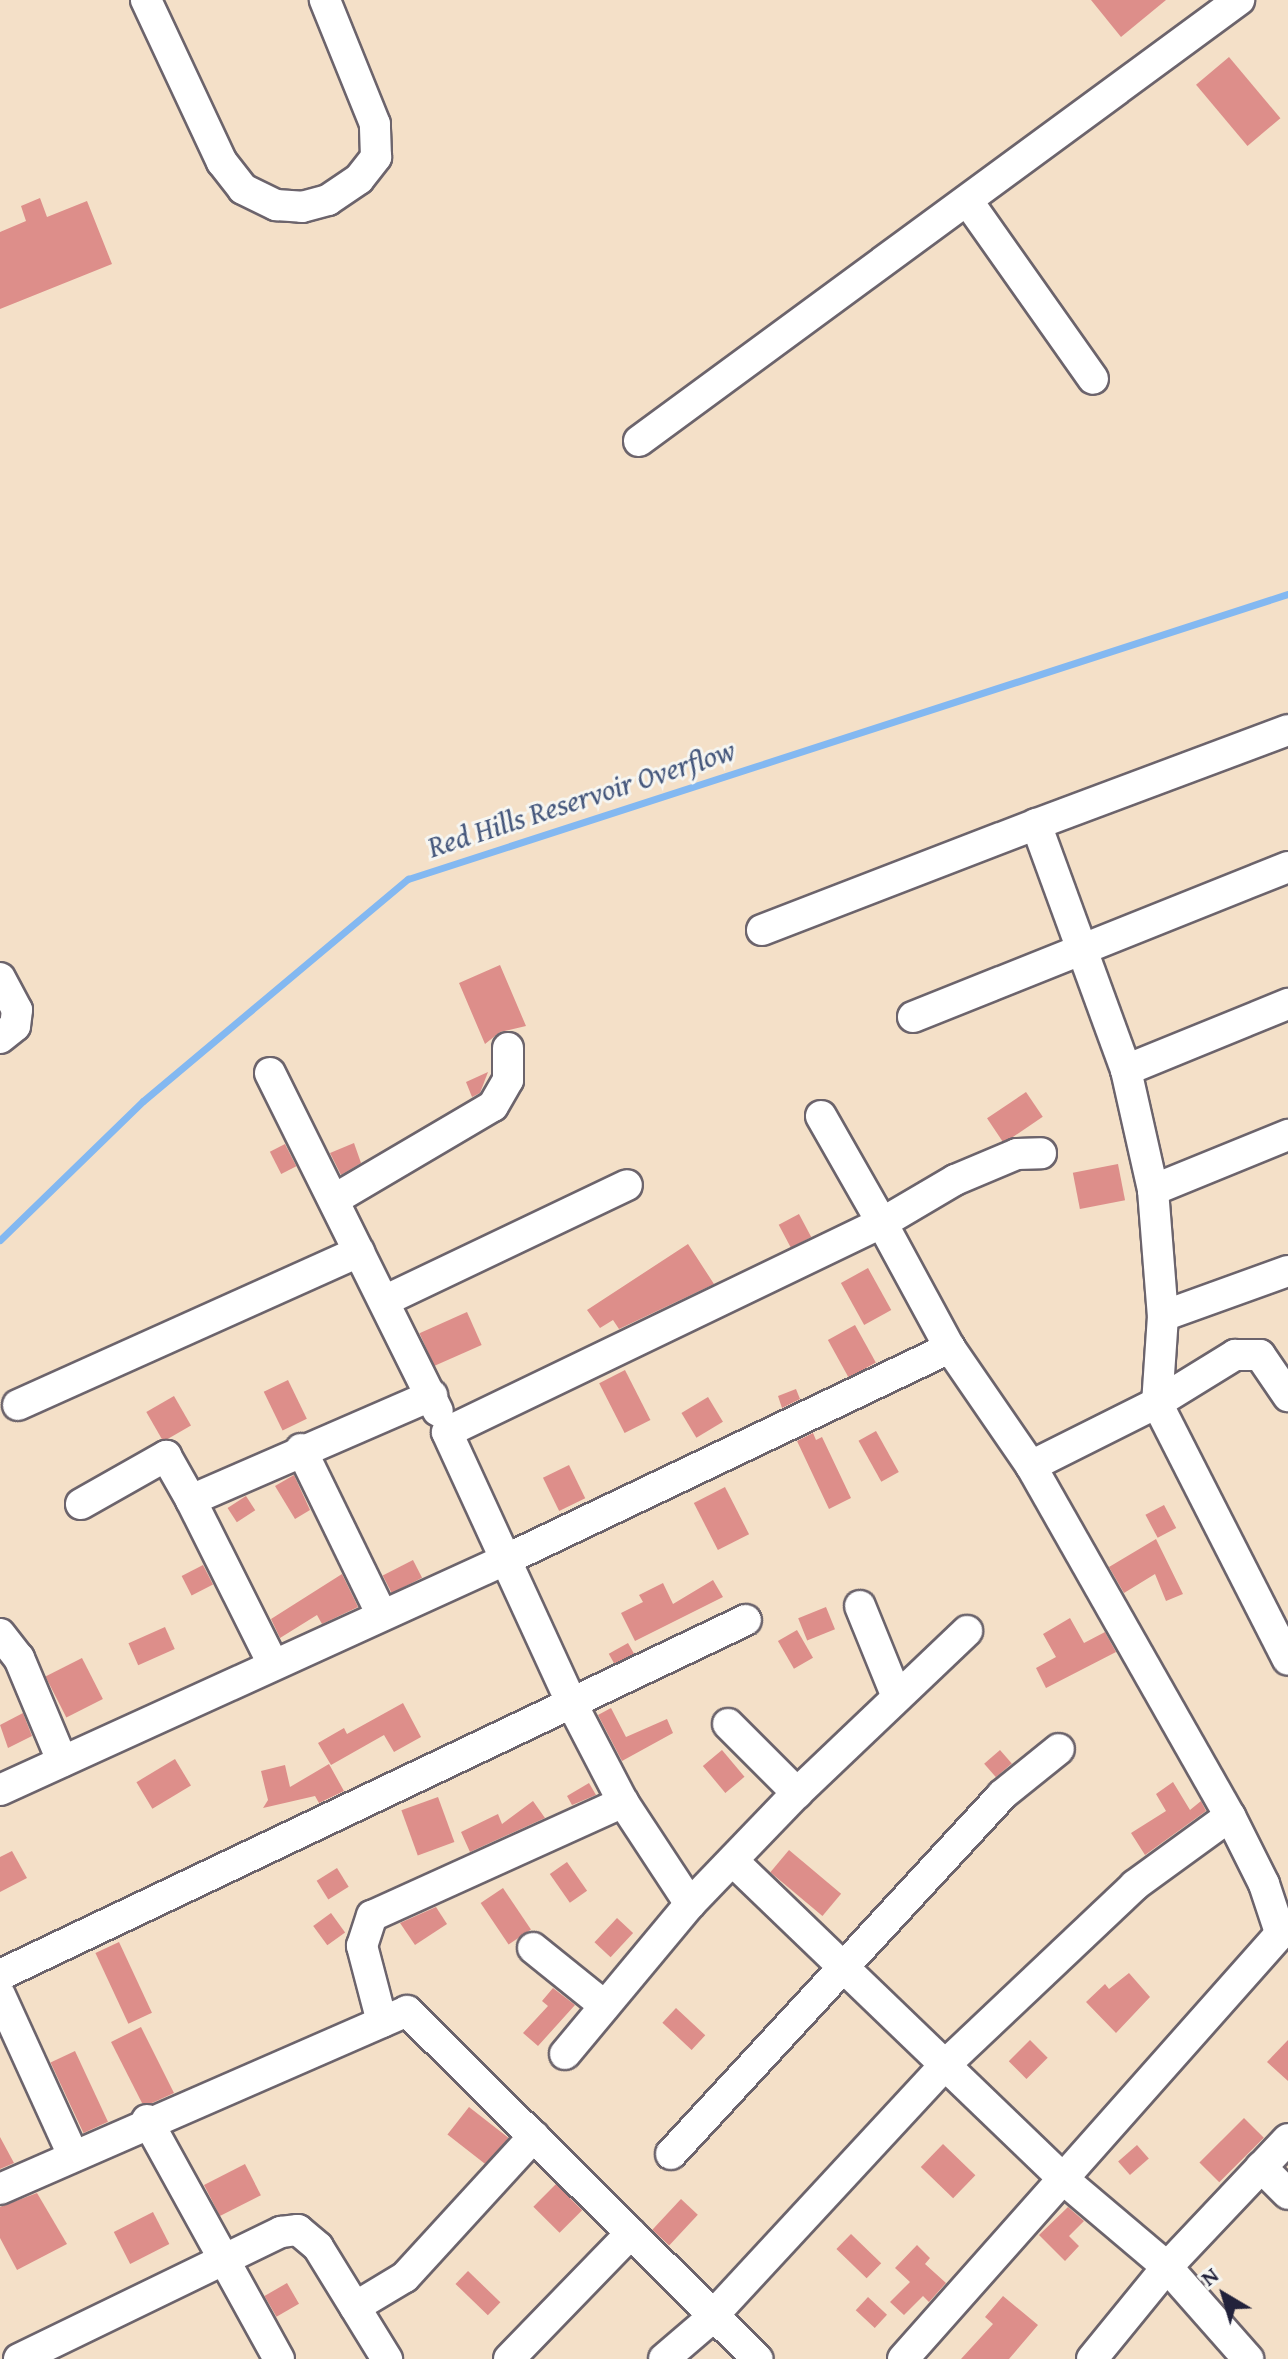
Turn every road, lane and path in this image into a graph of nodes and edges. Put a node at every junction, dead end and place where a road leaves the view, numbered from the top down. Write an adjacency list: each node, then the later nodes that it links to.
1 (146, 0): 2 (street)
2 (325, 0)
3 (1239, 0): 4 (street)
4 (969, 203): 5 (street); 6 (street)
5 (1093, 379)
6 (639, 441)
7 (1288, 730): 8 (street)
8 (1036, 824): 10 (street); 11 (street)
9 (1288, 867): 11 (street)
10 (762, 930)
11 (1085, 946): 14 (street); 17 (street)
12 (0, 978): 15 (street)
13 (1288, 1004): 17 (street)
14 (913, 1017)
15 (0, 1038)
16 (508, 1048): 24 (street)
17 (1126, 1070): 23 (street)
18 (270, 1073): 24 (street)
19 (821, 1116): 25 (street)
20 (1288, 1135): 23 (street)
21 (1041, 1153): 25 (street)
22 (627, 1185): 28 (street)
23 (1153, 1190): 29 (street)
24 (335, 1199): 26 (street)
25 (882, 1223): 30 (street); 35 (street)
26 (359, 1252): 28 (street); 34 (street)
27 (1288, 1271): 29 (street)
28 (384, 1301): 31 (street)
29 (1163, 1316): 33 (street)
30 (950, 1348): 37 (street); 40 (street)
31 (432, 1395): 35 (street); 36 (street)
32 (1288, 1396): 33 (street)
33 (1157, 1403): 37 (street); 46 (street)
34 (18, 1405)
35 (447, 1432): 40 (street)
36 (301, 1449): 38 (street); 42 (street)
37 (1031, 1466): 56 (street)
38 (191, 1500): 39 (street); 47 (street)
39 (81, 1504)
40 (505, 1560): 42 (street); 49 (street)
41 (860, 1606): 48 (street)
42 (381, 1613): 47 (street)
43 (746, 1620): 49 (street)
44 (967, 1631): 48 (street)
45 (2, 1639): 52 (street)
46 (1288, 1660)
47 (273, 1664): 52 (street)
48 (897, 1697): 54 (street)
49 (572, 1704): 55 (street); 62 (street)
50 (728, 1724): 54 (street)
51 (1059, 1749): 61 (street)
52 (62, 1761): 53 (street)
53 (0, 1790)
54 (797, 1793): 57 (street)
55 (623, 1802): 58 (street); 65 (street)
56 (1230, 1816): 59 (street); 67 (street)
57 (734, 1862): 58 (street); 61 (street)
58 (690, 1904): 64 (street)
59 (1284, 1929): 74 (street)
60 (533, 1948): 64 (street)
61 (841, 1965): 67 (street); 71 (street)
62 (0, 1975)
63 (0, 1995): 72 (street)
64 (605, 2006): 66 (street)
65 (382, 2022): 68 (street); 69 (street)
66 (565, 2054)
67 (946, 2064): 74 (street); 81 (street)
68 (147, 2120): 72 (street); 78 (street)
69 (534, 2136): 77 (street); 80 (street)
70 (1288, 2139): 73 (street)
71 (671, 2154)
72 (73, 2155): 75 (street)
73 (1261, 2167): 76 (street); 79 (street)
74 (1063, 2179): 79 (street); 88 (street)
75 (0, 2189)
76 (1288, 2194)
77 (631, 2233): 81 (street); 85 (street)
78 (226, 2263): 80 (street); 82 (street); 83 (street)
79 (1167, 2267): 89 (street); 90 (street)
80 (355, 2307): 84 (street)
81 (711, 2314): 86 (street); 87 (street)
82 (19, 2359)
83 (279, 2359)
84 (387, 2359)
85 (509, 2359)
86 (664, 2359)
87 (757, 2359)
88 (903, 2359)
89 (1092, 2359)
90 (1248, 2359)

